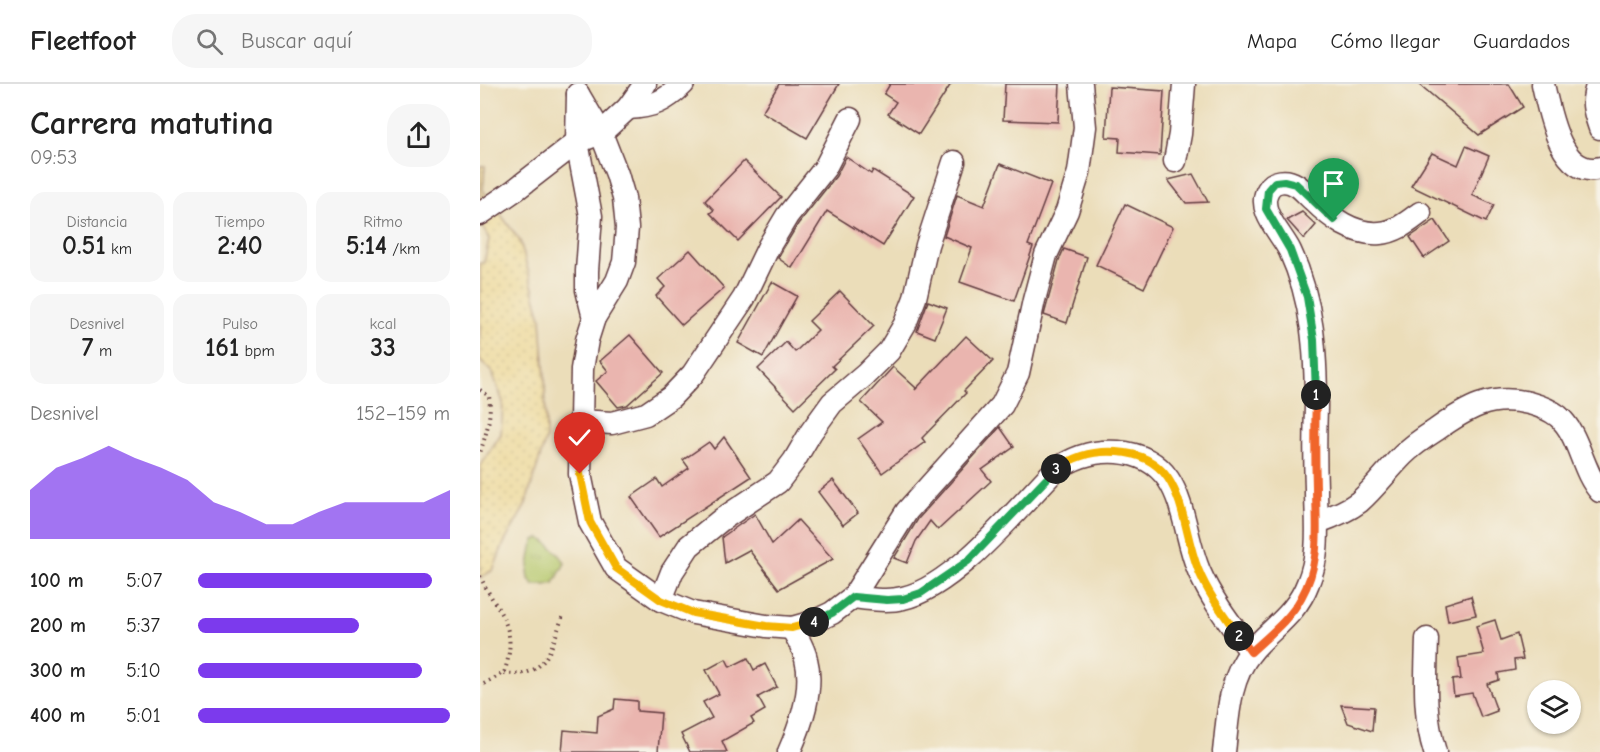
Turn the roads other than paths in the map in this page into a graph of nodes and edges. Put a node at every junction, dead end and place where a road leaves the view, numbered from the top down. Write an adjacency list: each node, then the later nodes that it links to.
1 (645, 84): 8 (street)
2 (683, 84): 8 (street)
3 (1081, 84): 24 (street)
4 (1184, 84): 13 (street)
5 (1543, 84): 15 (street)
6 (1598, 84): 10 (street)
7 (578, 89): 11 (street); 12 (street)
8 (628, 108): 11 (street)
9 (850, 119): 21 (street)
10 (1600, 128)
11 (601, 133): 12 (street); 19 (street)
12 (577, 142): 17 (street); 18 (street)
13 (1175, 161)
14 (954, 162): 25 (street)
15 (1600, 168)
16 (1420, 213): 23 (street)
17 (480, 214)
18 (588, 243): 19 (street); 20 (street)
19 (626, 248): 20 (street)
20 (594, 318): 21 (street)
21 (580, 421): 25 (street)
22 (1600, 491): 23 (street)
23 (1318, 522): 28 (street)
24 (853, 597): 26 (street); 28 (street)
25 (661, 600): 26 (street)
26 (792, 628): 29 (street)
27 (1427, 639): 31 (street)
28 (1251, 652): 30 (street)
29 (789, 752)
30 (1224, 752)
31 (1435, 752)

